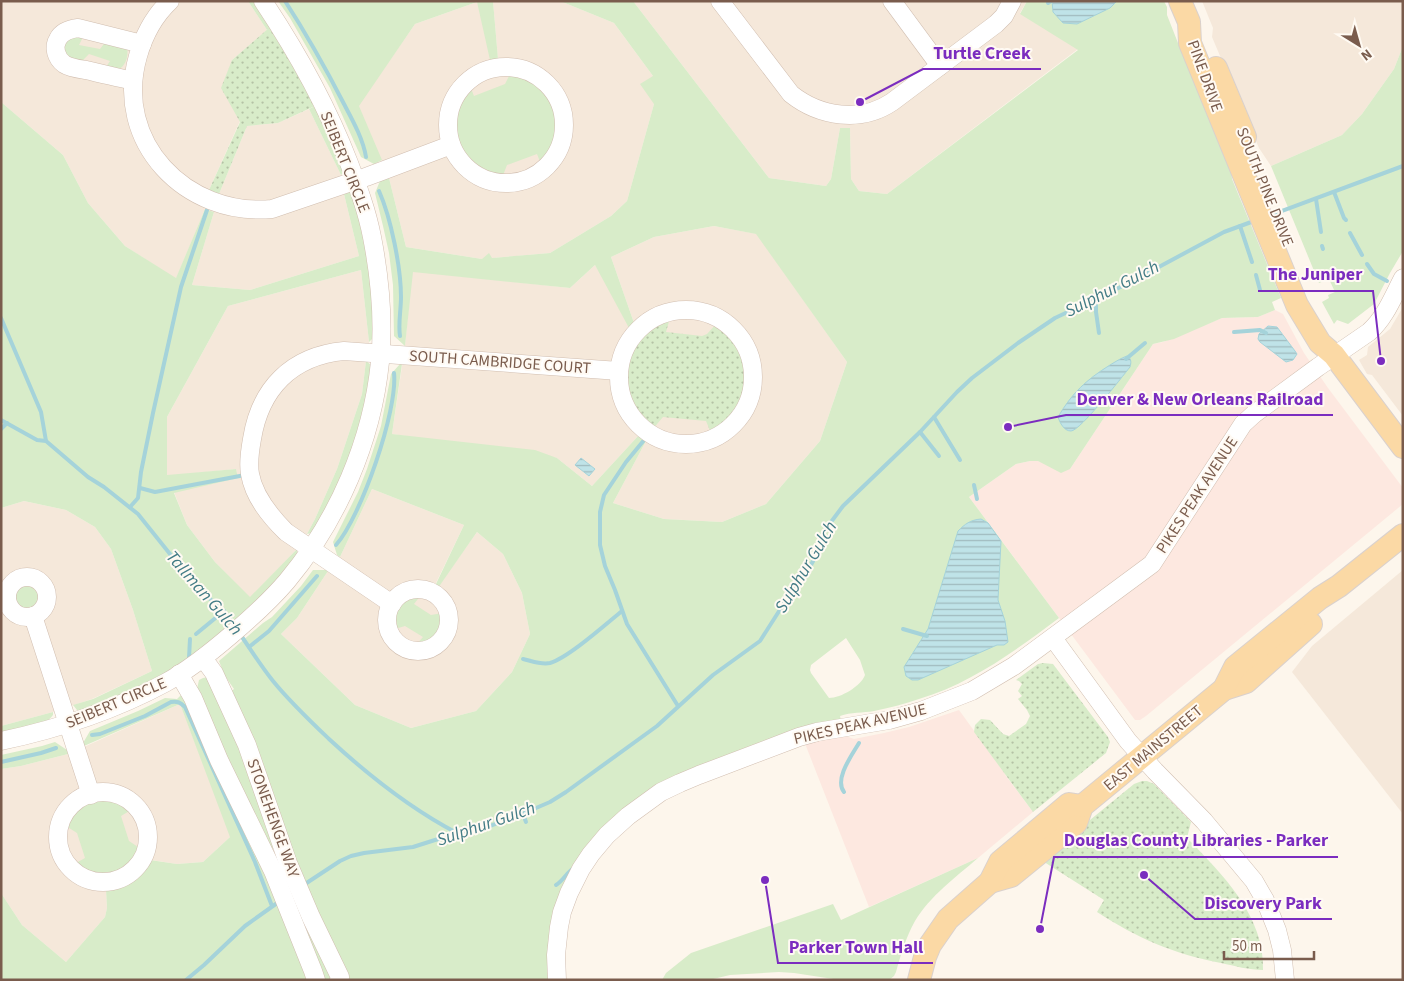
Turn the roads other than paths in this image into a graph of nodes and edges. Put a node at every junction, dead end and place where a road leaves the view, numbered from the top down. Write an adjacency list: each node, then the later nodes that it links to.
1 (170, 1): 7 (street)
2 (263, 1): 12 (street, SEIBERT CIRCLE)
3 (720, 1): 8 (street)
4 (892, 1): 8 (street)
5 (1012, 1): 8 (street)
6 (1180, 1): 11 (main road, PINE DRIVE)
7 (142, 44): 9 (street); 9 (street)
8 (940, 66)
9 (133, 81): 12 (street)
10 (451, 145): 10 (street); 12 (street)
11 (1252, 174): 15 (main road, SOUTH PINE DRIVE)
12 (356, 180): 14 (street, SEIBERT CIRCLE)
13 (1403, 278): 15 (street, PIKES PEAK AVENUE)
14 (380, 353): 16 (street, SOUTH CAMBRIDGE COURT); 19 (street, SEIBERT CIRCLE); 19 (street, SOUTH CAMBRIDGE COURT)
15 (1334, 355): 17 (main road, SOUTH PINE DRIVE); 22 (street, PIKES PEAK AVENUE)
16 (619, 371): 16 (street)
17 (1403, 447)
18 (1403, 535): 27 (main road, EAST MAINSTREET)
19 (312, 549): 20 (street, SOUTH CAMBRIDGE COURT); 23 (street, SEIBERT CIRCLE)
20 (392, 604)
21 (33, 616): 25 (street)
22 (1053, 638): 27 (street); 32 (street, PIKES PEAK AVENUE)
23 (209, 654): 24 (street, SEIBERT CIRCLE); 29 (street, STONEHENGE WAY)
24 (180, 674): 25 (street, SEIBERT CIRCLE); 29 (street, STONEHENGE WAY)
25 (68, 724): 26 (street, SEIBERT CIRCLE); 28 (street)
26 (1, 741)
27 (1142, 756): 33 (main road, EAST MAINSTREET); 34 (street)
28 (91, 795): 28 (street)
29 (280, 867): 30 (street, STONEHENGE WAY); 31 (street, STONEHENGE WAY)
30 (340, 979)
31 (316, 980)
32 (558, 980)
33 (919, 980)
34 (1285, 980)

